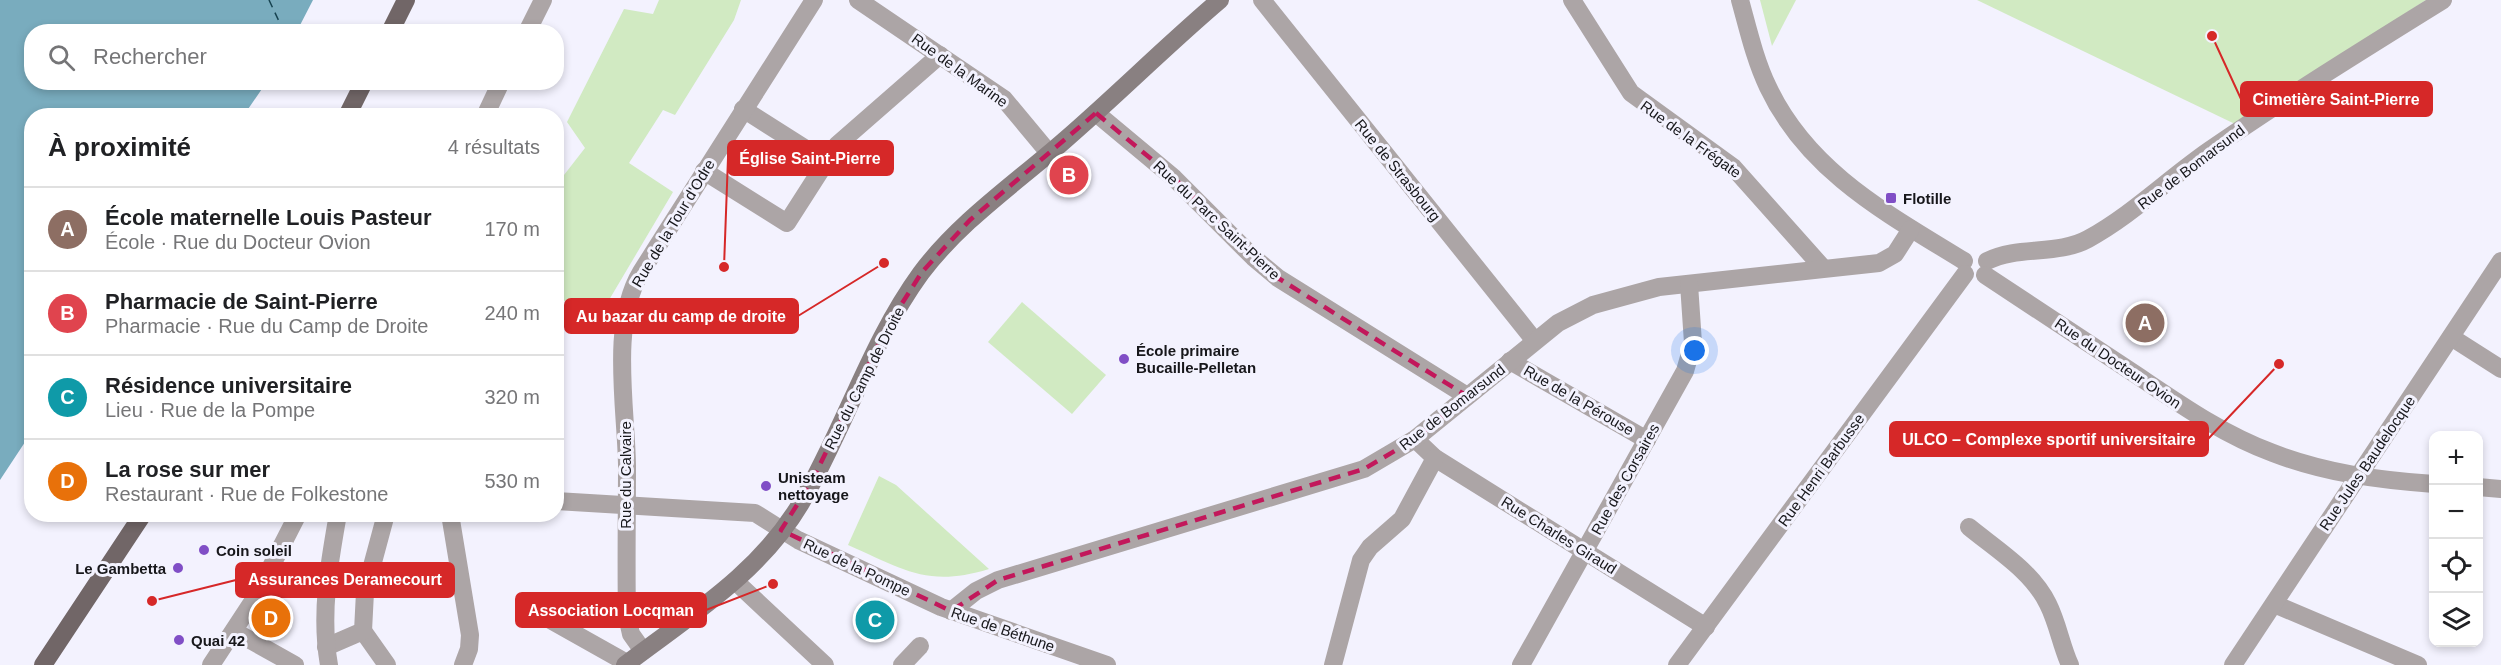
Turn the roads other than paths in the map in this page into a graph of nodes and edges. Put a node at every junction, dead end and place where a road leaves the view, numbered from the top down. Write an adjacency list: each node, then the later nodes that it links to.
1 (406, 0): 10 (main road)
2 (543, 0): 11 (street)
3 (814, 0): 17 (street, Rue de la Tour d'Odre)
4 (858, 0): 12 (street, Rue de la Marine)
5 (1220, 0): 18 (street, Rue du Camp de Droite)
6 (1262, 0): 30 (street, Rue de Strasbourg)
7 (1572, 0): 24 (street, Rue de la Frégate)
8 (1740, 0): 22 (street)
9 (2442, 0): 26 (street, Rue de Bomarsund)
10 (394, 24)
11 (531, 24)
12 (940, 55): 19 (street, Rue de la Marine); 20 (street)
13 (360, 90): 15 (main road)
14 (497, 90): 16 (street)
15 (351, 108)
16 (489, 108)
17 (743, 109): 20 (street); 21 (street, Rue de la Tour d'Odre)
18 (1095, 113): 19 (street, Rue du Camp de Droite); 33 (street, Rue du Parc Saint-Pierre)
19 (1049, 153): 49 (street, Rue du Camp de Droite)
20 (825, 161): 21 (street)
21 (704, 171): 28 (street, Rue de la Tour d'Odre)
22 (1911, 229): 24 (street, Rue de Bomarsund); 25 (street)
23 (2501, 261): 29 (street, Rue Jules Baudelocque)
24 (1823, 268): 27 (street, Rue de Bomarsund)
25 (1964, 268): 26 (street, Rue de Bomarsund); 56 (street, Rue Henri Barbusse)
26 (1987, 268): 37 (street, Rue du Docteur Ovion)
27 (1689, 284): 30 (street, Rue de Bomarsund); 35 (street, Rue des Corsaires)
28 (630, 295): 42 (street, Rue du Calvaire)
29 (2451, 337): 32 (street); 37 (street, Rue Jules Baudelocque)
30 (1534, 341): 31 (street, Rue de Bomarsund)
31 (1510, 361): 33 (street, Rue de Bomarsund); 35 (street, Rue de la Pérouse)
32 (2501, 369)
33 (1467, 396): 34 (street, Rue de Bomarsund)
34 (1415, 439): 36 (street, Rue Charles Giraud); 55 (street, Rue de Bomarsund)
35 (1647, 440): 50 (street, Rue des Corsaires)
36 (1435, 458): 50 (street, Rue Charles Giraud); 72 (street)
37 (2357, 477): 38 (street, Rue du Docteur Ovion); 53 (street, Rue Jules Baudelocque)
38 (2429, 484)
39 (2483, 487): 40 (street)
40 (2501, 489)
41 (564, 502): 42 (street, Rue de la Pompe)
42 (625, 506): 49 (street, Rue de la Pompe); 60 (street, Rue du Calvaire)
43 (138, 522): 64 (main road)
44 (294, 522): 57 (street)
45 (337, 522): 61 (street)
46 (384, 522): 58 (street)
47 (451, 522): 68 (street)
48 (1970, 527): 75 (street)
49 (781, 531): 51 (street, Rue du Camp de Droite); 52 (street, Rue de la Pompe)
50 (1585, 551): 56 (street, Rue Charles Giraud); 73 (street, Rue des Corsaires)
51 (735, 581): 60 (street, Rue du Camp de Droite); 69 (street)
52 (932, 603): 55 (street, Rue de Béthune)
53 (2274, 604): 76 (street, Rue Jules Baudelocque); 77 (street)
54 (529, 608): 63 (street)
55 (951, 611): 71 (street, Rue de Béthune)
56 (1706, 627): 62 (street, Rue Henri Barbusse)
57 (234, 631): 65 (street); 66 (street)
58 (363, 632): 61 (street); 67 (street)
59 (920, 646): 70 (street)
60 (643, 651): 63 (street, Rue du Camp de Droite)
61 (328, 656)
62 (1691, 657): 74 (street, Rue Henri Barbusse)
63 (626, 664)
64 (43, 665)
65 (211, 665)
66 (295, 665)
67 (387, 665)
68 (463, 665)
69 (825, 665)
70 (902, 665)
71 (1107, 665)
72 (1333, 665)
73 (1521, 665)
74 (1677, 665)
75 (2070, 665)
76 (2233, 665)
77 (2418, 665)

